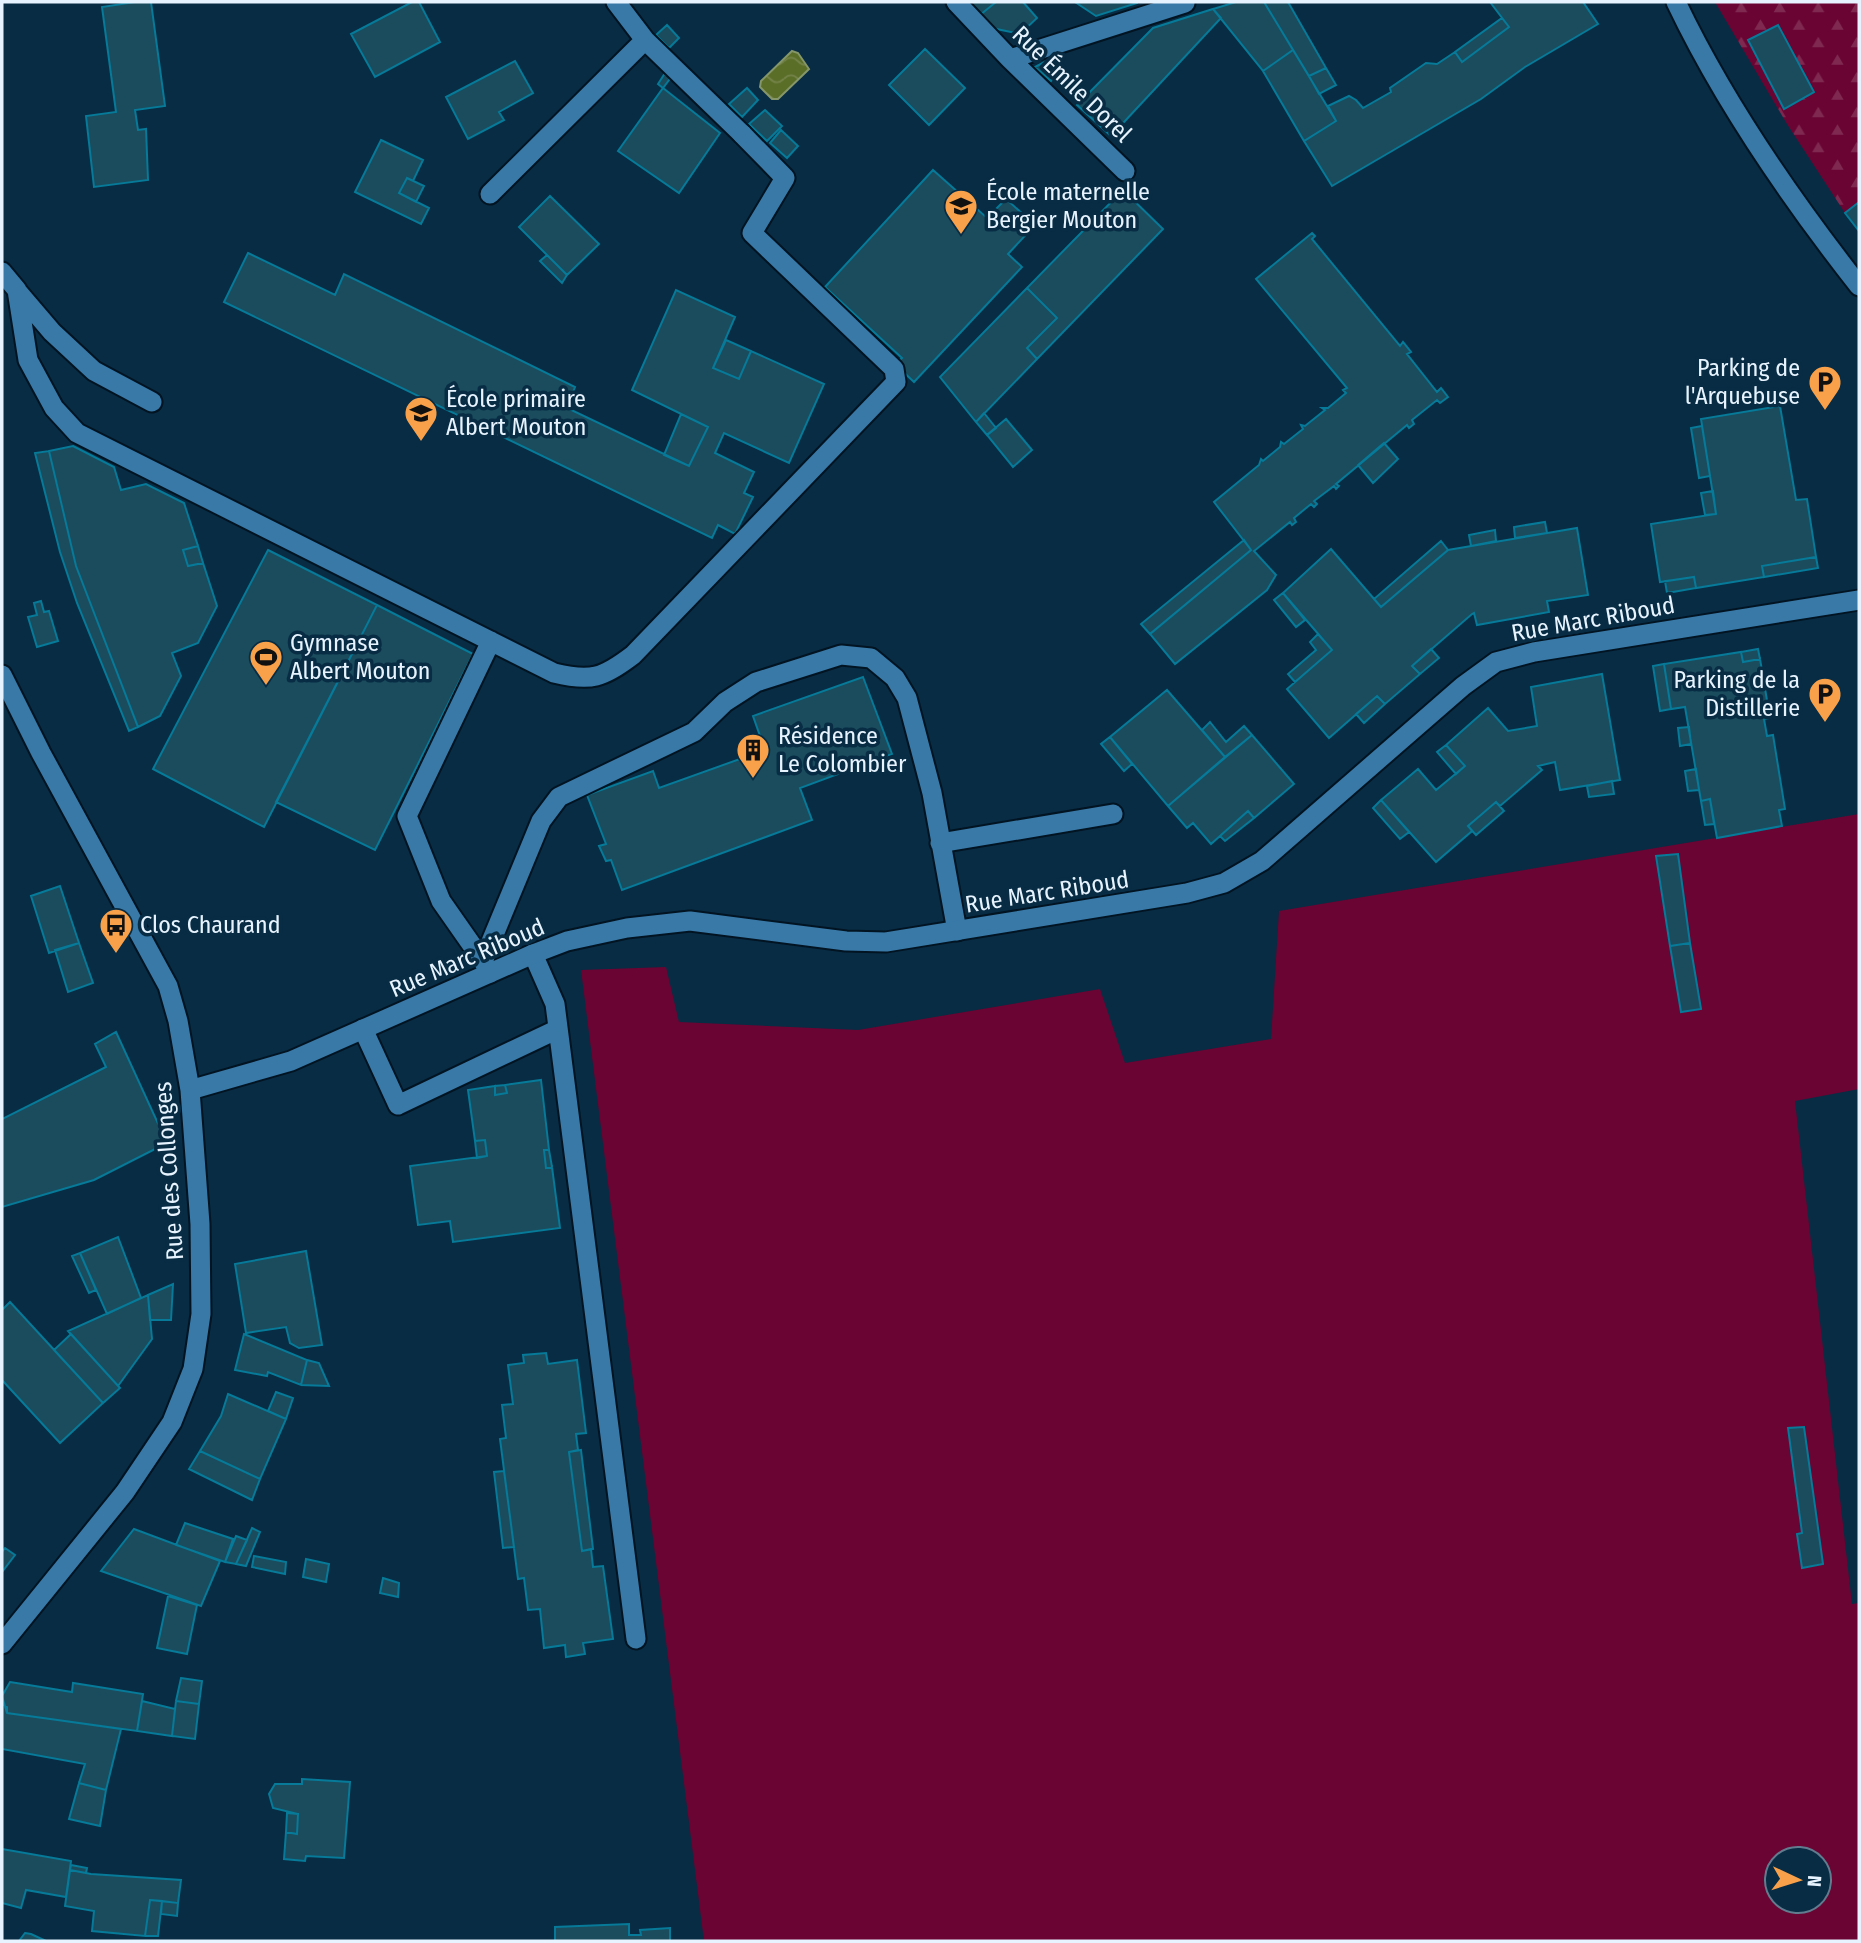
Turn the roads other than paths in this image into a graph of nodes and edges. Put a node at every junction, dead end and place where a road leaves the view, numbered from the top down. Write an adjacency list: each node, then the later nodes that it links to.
1 (615, 2): 5 (street)
2 (956, 2): 6 (street, Rue Émile Dorel)
3 (1184, 2): 6 (street)
4 (1676, 2): 10 (street)
5 (645, 40): 8 (street); 14 (street)
6 (1010, 59): 7 (street, Rue Émile Dorel)
7 (1125, 171)
8 (490, 194)
9 (2, 272): 11 (street)
10 (1859, 286)
11 (17, 290): 12 (street); 14 (street)
12 (152, 402)
13 (1859, 600): 18 (street, Rue Marc Riboud)
14 (491, 641): 20 (street)
15 (2, 675): 23 (street, Rue des Collonges)
16 (1112, 814): 17 (street)
17 (940, 843): 18 (street); 20 (street)
18 (957, 932): 19 (street, Rue Marc Riboud)
19 (533, 954): 20 (street, Rue Marc Riboud); 22 (street)
20 (486, 967): 21 (street, Rue Marc Riboud)
21 (363, 1029): 22 (street); 23 (street, Rue Marc Riboud)
22 (558, 1029): 24 (street)
23 (190, 1090): 25 (street, Rue des Collonges)
24 (636, 1639)
25 (2, 1644)

